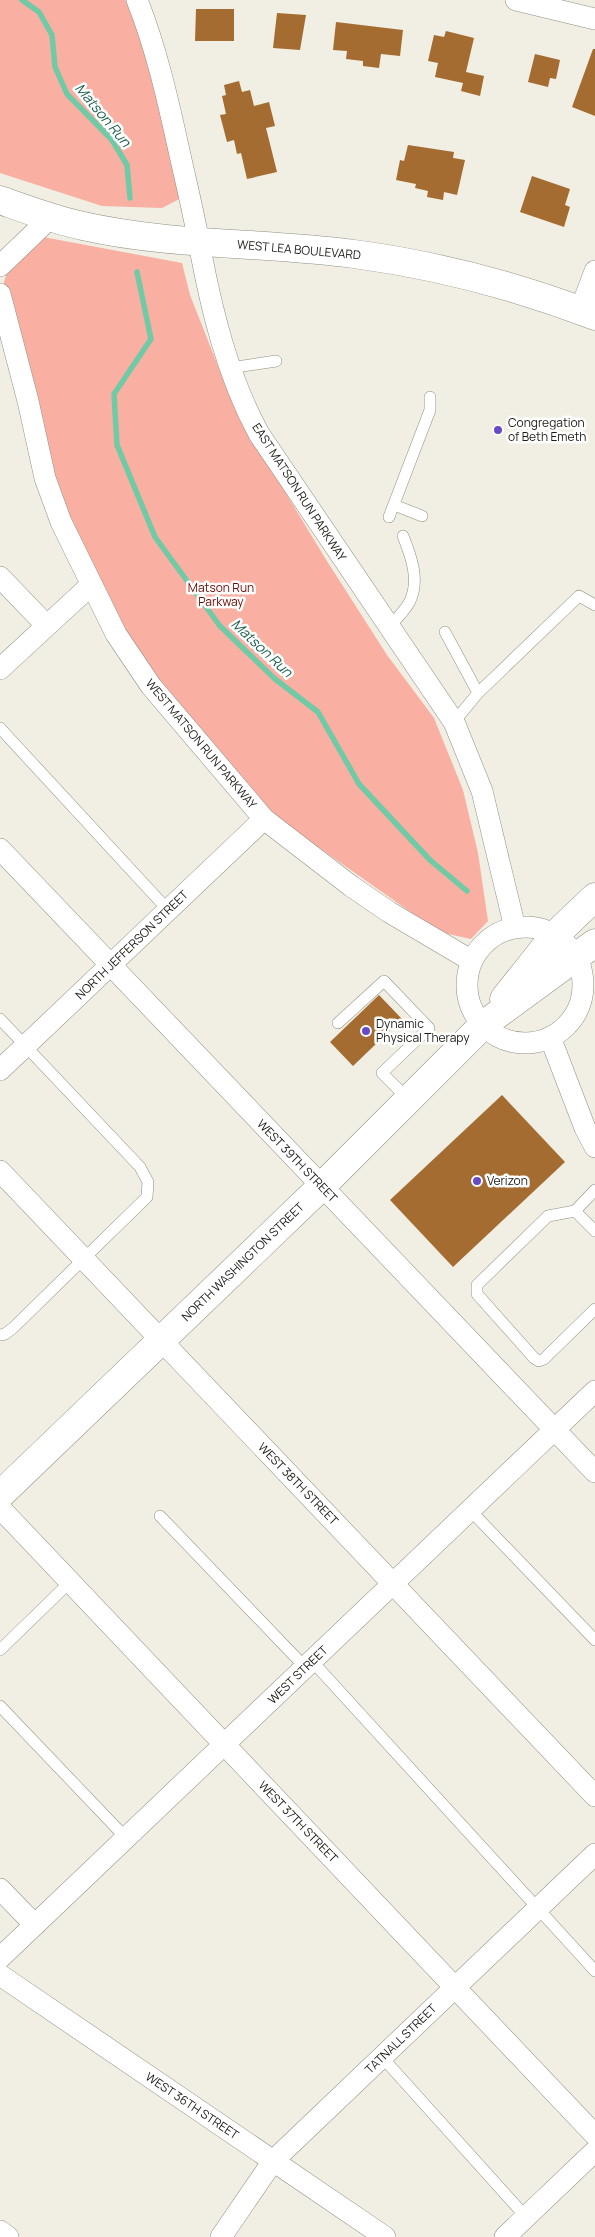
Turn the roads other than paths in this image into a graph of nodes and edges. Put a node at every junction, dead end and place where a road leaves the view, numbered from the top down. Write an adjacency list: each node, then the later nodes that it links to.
1 (137, 0): 6 (street, EAST MATSON RUN PARKWAY)
2 (516, 0): 3 (street)
3 (595, 19)
4 (0, 200): 5 (main road, WEST LEA BOULEVARD)
5 (50, 218): 6 (main road, WEST LEA BOULEVARD); 7 (street)
6 (199, 242): 10 (main road, WEST LEA BOULEVARD); 12 (street, EAST MATSON RUN PARKWAY)
7 (0, 266)
8 (595, 271): 10 (street)
9 (0, 294): 19 (street, WEST MATSON RUN PARKWAY)
10 (588, 313)
11 (276, 360): 12 (lane)
12 (230, 368): 22 (street, EAST MATSON RUN PARKWAY)
13 (430, 397): 14 (lane)
14 (394, 505): 15 (lane); 16 (lane)
15 (422, 516)
16 (389, 517)
17 (403, 536): 22 (lane)
18 (0, 577): 21 (street)
19 (91, 584): 21 (street); 28 (street, WEST MATSON RUN PARKWAY)
20 (595, 605): 25 (lane)
21 (46, 625): 24 (street)
22 (388, 628): 26 (street, EAST MATSON RUN PARKWAY)
23 (445, 632): 25 (lane)
24 (0, 669)
25 (478, 692): 26 (lane)
26 (454, 722): 32 (street, EAST MATSON RUN PARKWAY)
27 (0, 728): 31 (lane)
28 (264, 819): 31 (street, NORTH JEFFERSON STREET); 35 (street, WEST MATSON RUN PARKWAY)
29 (0, 849): 36 (street, WEST 39TH STREET)
30 (595, 897): 33 (main road, NORTH WASHINGTON STREET)
31 (168, 910): 36 (street, NORTH JEFFERSON STREET)
32 (515, 928): 33 (street); 35 (street)
33 (554, 936): 34 (street); 40 (main road, NORTH WASHINGTON STREET)
34 (585, 951): 37 (street); 40 (main road, NORTH WASHINGTON STREET)
35 (472, 961): 40 (street)
36 (111, 965): 42 (street, NORTH JEFFERSON STREET); 47 (street, WEST 39TH STREET)
37 (588, 994): 41 (street)
38 (0, 1019): 42 (lane)
39 (338, 1024): 44 (lane)
40 (483, 1025): 41 (street); 44 (main road, NORTH WASHINGTON STREET)
41 (550, 1037): 45 (street)
42 (25, 1046): 43 (street, NORTH JEFFERSON STREET); 51 (lane)
43 (0, 1070)
44 (408, 1100): 47 (main road, NORTH WASHINGTON STREET)
45 (593, 1139)
46 (0, 1171): 51 (street, WEST 38TH STREET)
47 (322, 1186): 54 (main road, NORTH WASHINGTON STREET); 56 (street, WEST 39TH STREET)
48 (595, 1190): 49 (lane)
49 (575, 1211): 50 (lane); 52 (lane)
50 (595, 1231)
51 (84, 1259): 53 (lane); 54 (street, WEST 38TH STREET)
52 (595, 1309)
53 (0, 1334)
54 (162, 1341): 58 (main road, NORTH WASHINGTON STREET); 63 (street, WEST 38TH STREET)
55 (595, 1391): 56 (street, WEST STREET)
56 (554, 1430): 57 (street, WEST 39TH STREET); 60 (street, WEST STREET)
57 (595, 1472)
58 (0, 1495)
59 (0, 1508): 62 (street, WEST 37TH STREET)
60 (470, 1510): 63 (street, WEST STREET); 64 (lane)
61 (160, 1516): 66 (lane)
62 (70, 1582): 65 (lane); 68 (street, WEST 37TH STREET)
63 (393, 1584): 66 (street, WEST STREET); 69 (street, WEST 38TH STREET)
64 (595, 1640)
65 (0, 1650)
66 (308, 1664): 68 (street, WEST STREET); 73 (lane)
67 (0, 1706): 70 (lane)
68 (224, 1744): 70 (street, WEST STREET); 78 (street, WEST 37TH STREET)
69 (595, 1796)
70 (126, 1838): 74 (street, WEST STREET)
71 (595, 1854): 73 (street, TATNALL STREET)
72 (0, 1889): 74 (street)
73 (538, 1908): 76 (lane); 78 (street, TATNALL STREET)
74 (35, 1925): 75 (street, WEST STREET)
75 (0, 1958)
76 (595, 1971)
77 (0, 1975): 82 (street, WEST 36TH STREET)
78 (455, 1987): 79 (street, TATNALL STREET); 80 (street, WEST 37TH STREET)
79 (382, 2057): 82 (street, TATNALL STREET); 83 (lane)
80 (595, 2135)
81 (595, 2151): 83 (street)
82 (273, 2161): 86 (street, TATNALL STREET); 87 (street, WEST 36TH STREET)
83 (526, 2216): 88 (street)
84 (0, 2232): 85 (street)
85 (8, 2237)
86 (221, 2237)
87 (385, 2237)
88 (505, 2237)

